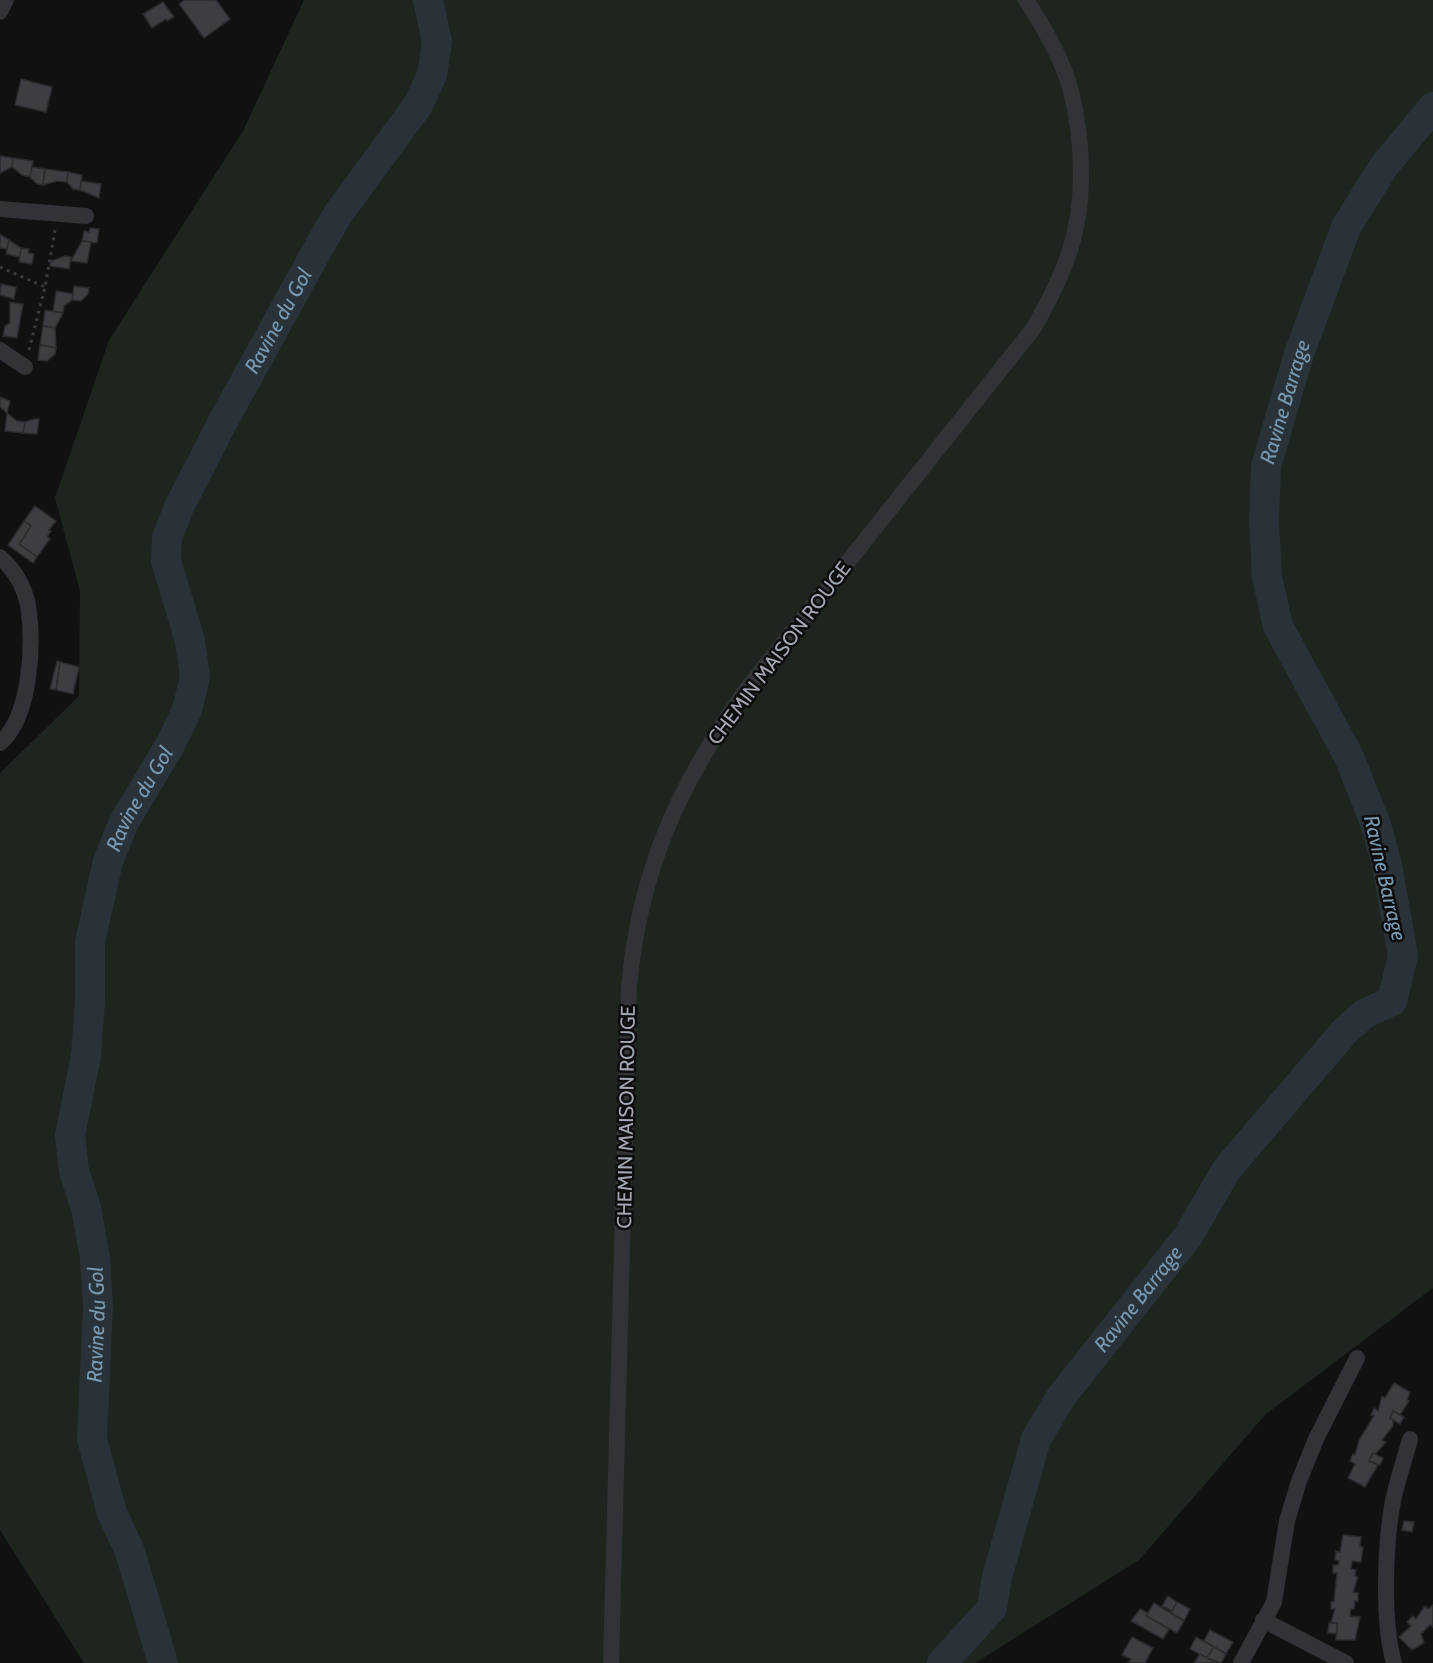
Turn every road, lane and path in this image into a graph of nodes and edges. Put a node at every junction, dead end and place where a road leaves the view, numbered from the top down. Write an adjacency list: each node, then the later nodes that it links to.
1 (6, 0): 3 (street)
2 (1026, 0): 16 (street, CHEMIN MAISON ROUGE)
3 (0, 12)
4 (0, 209): 5 (street)
5 (58, 214): 6 (street); 8 (path)
6 (86, 216)
7 (0, 267): 8 (path)
8 (45, 288): 10 (path)
9 (0, 350): 10 (street)
10 (25, 367)
11 (0, 557): 12 (street)
12 (0, 743)
13 (1357, 1358): 15 (street)
14 (1410, 1438): 19 (street)
15 (1263, 1620): 17 (street); 18 (street)
16 (611, 1663)
17 (1241, 1663)
18 (1346, 1663)
19 (1394, 1663)

